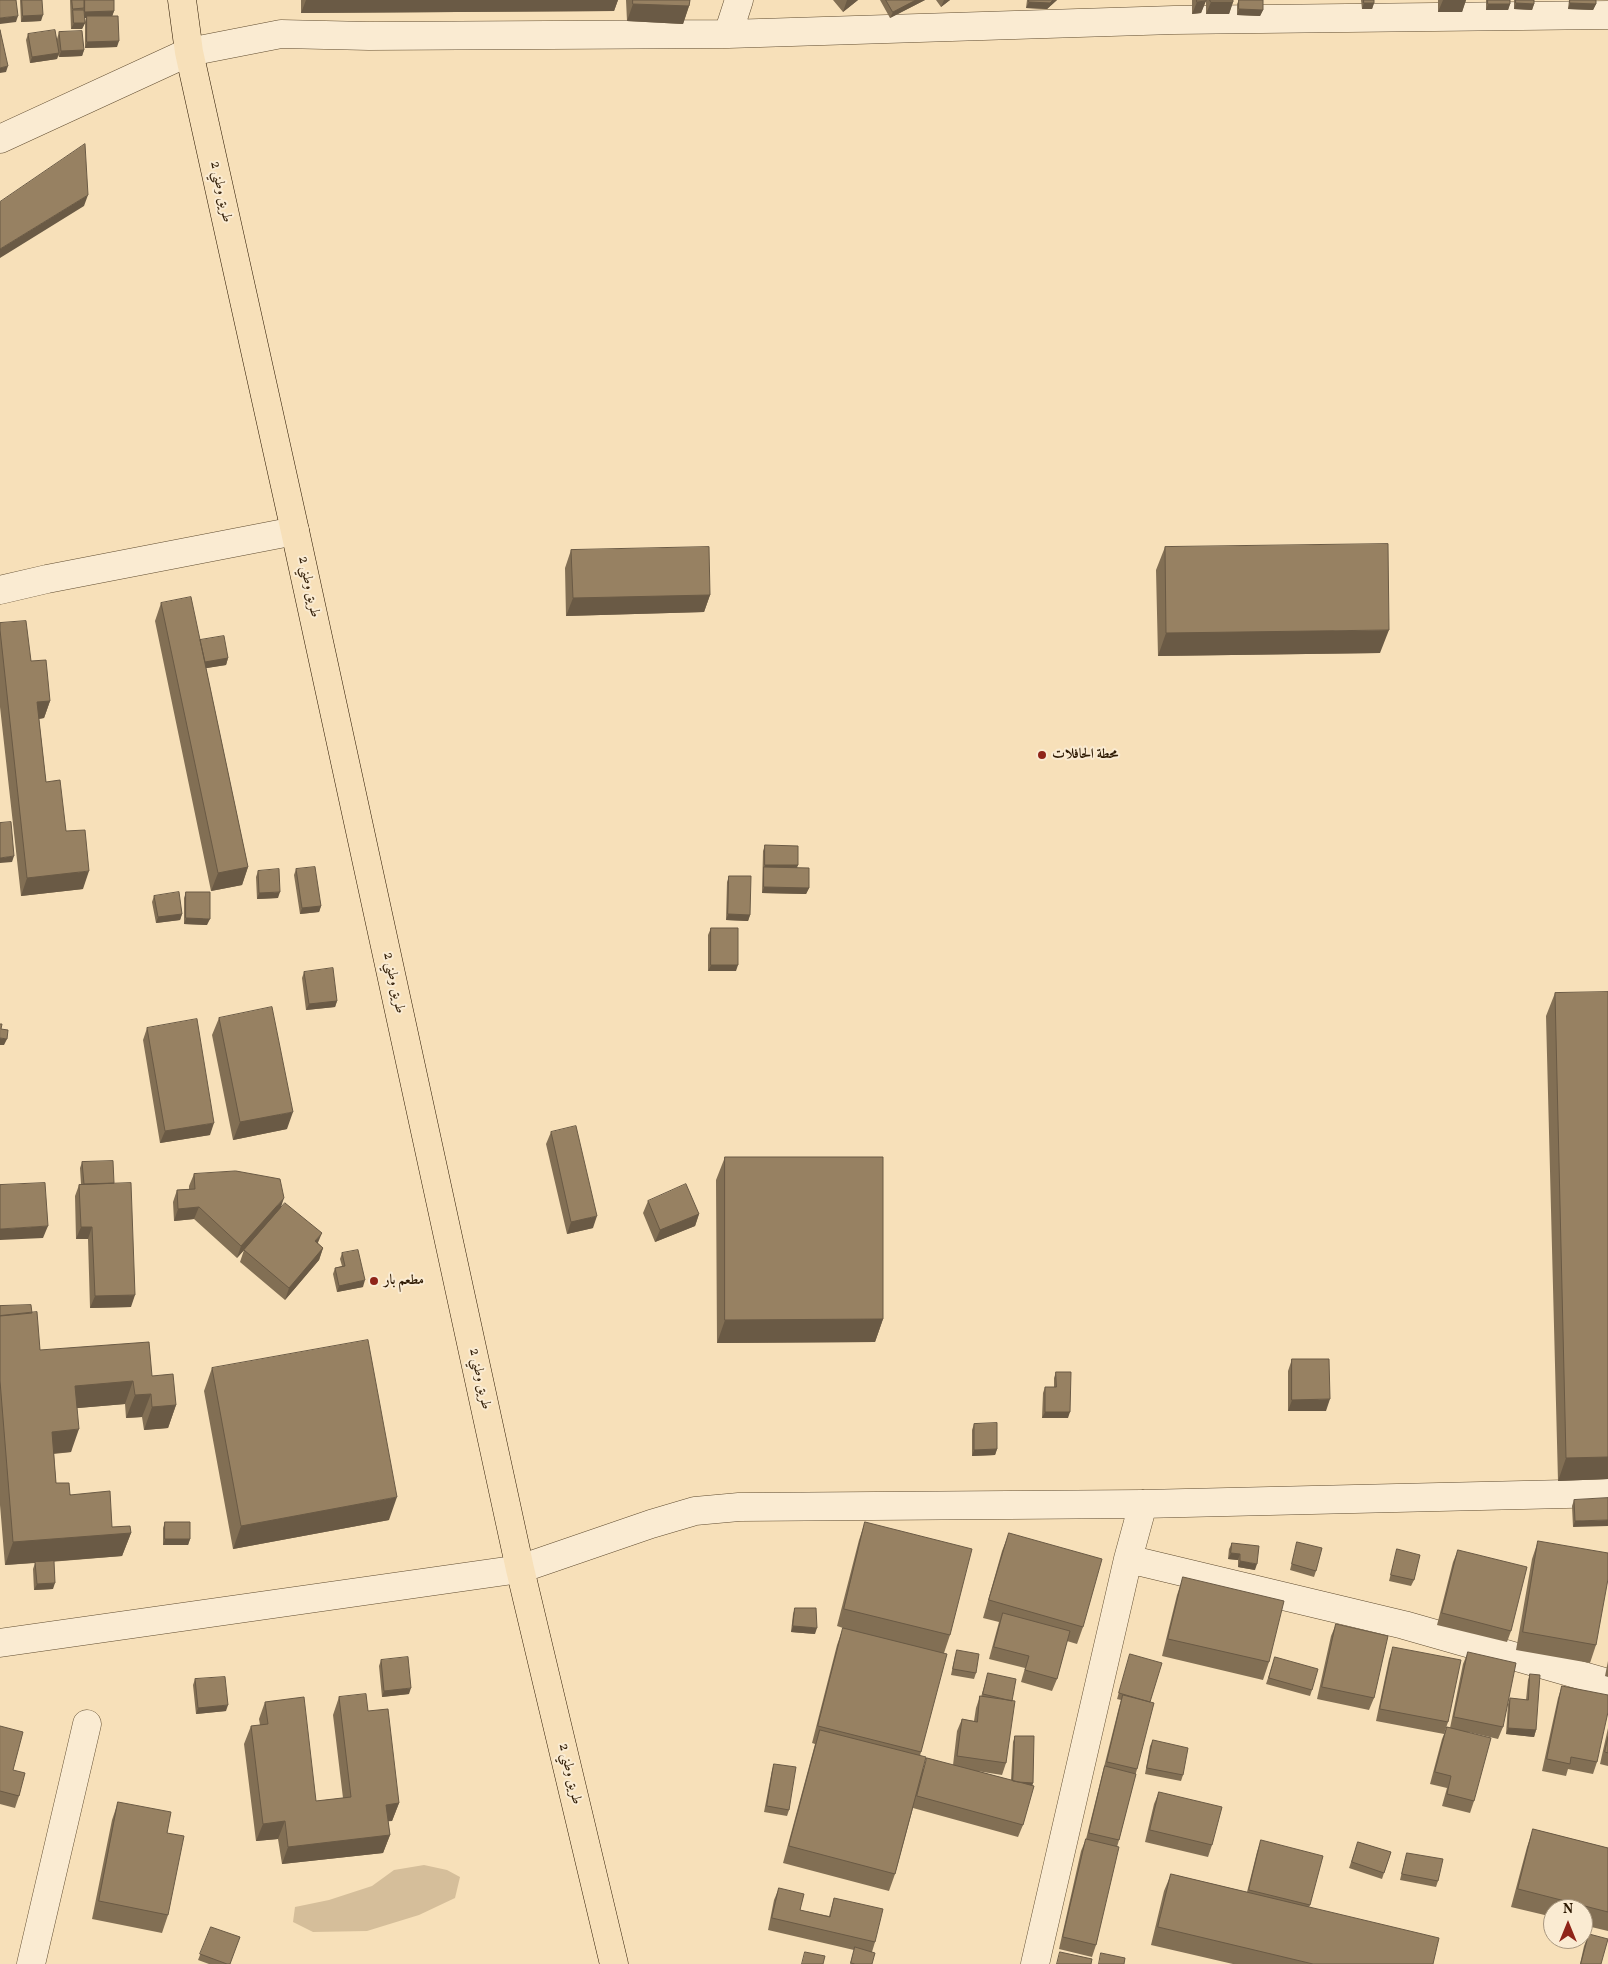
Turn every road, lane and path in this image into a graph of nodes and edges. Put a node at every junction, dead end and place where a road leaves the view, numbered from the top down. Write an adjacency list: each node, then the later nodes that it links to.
1 (182, 0): 6 (highway, طريق وطني 2)
2 (739, 0): 5 (street)
3 (1167, 10): 4 (street); 5 (street)
4 (1608, 15)
5 (728, 34): 6 (street)
6 (189, 52): 7 (street); 8 (highway, طريق وطني 2)
7 (0, 140)
8 (295, 531): 9 (street); 13 (highway, طريق وطني 2)
9 (0, 590)
10 (1608, 1493): 11 (street)
11 (1143, 1504): 12 (street); 13 (street)
12 (1128, 1559): 15 (street); 19 (street)
13 (520, 1569): 14 (street); 18 (highway, طريق وطني 2)
14 (0, 1643)
15 (1608, 1682)
16 (87, 1724): 17 (street)
17 (31, 1964)
18 (614, 1964)
19 (1035, 1964)

